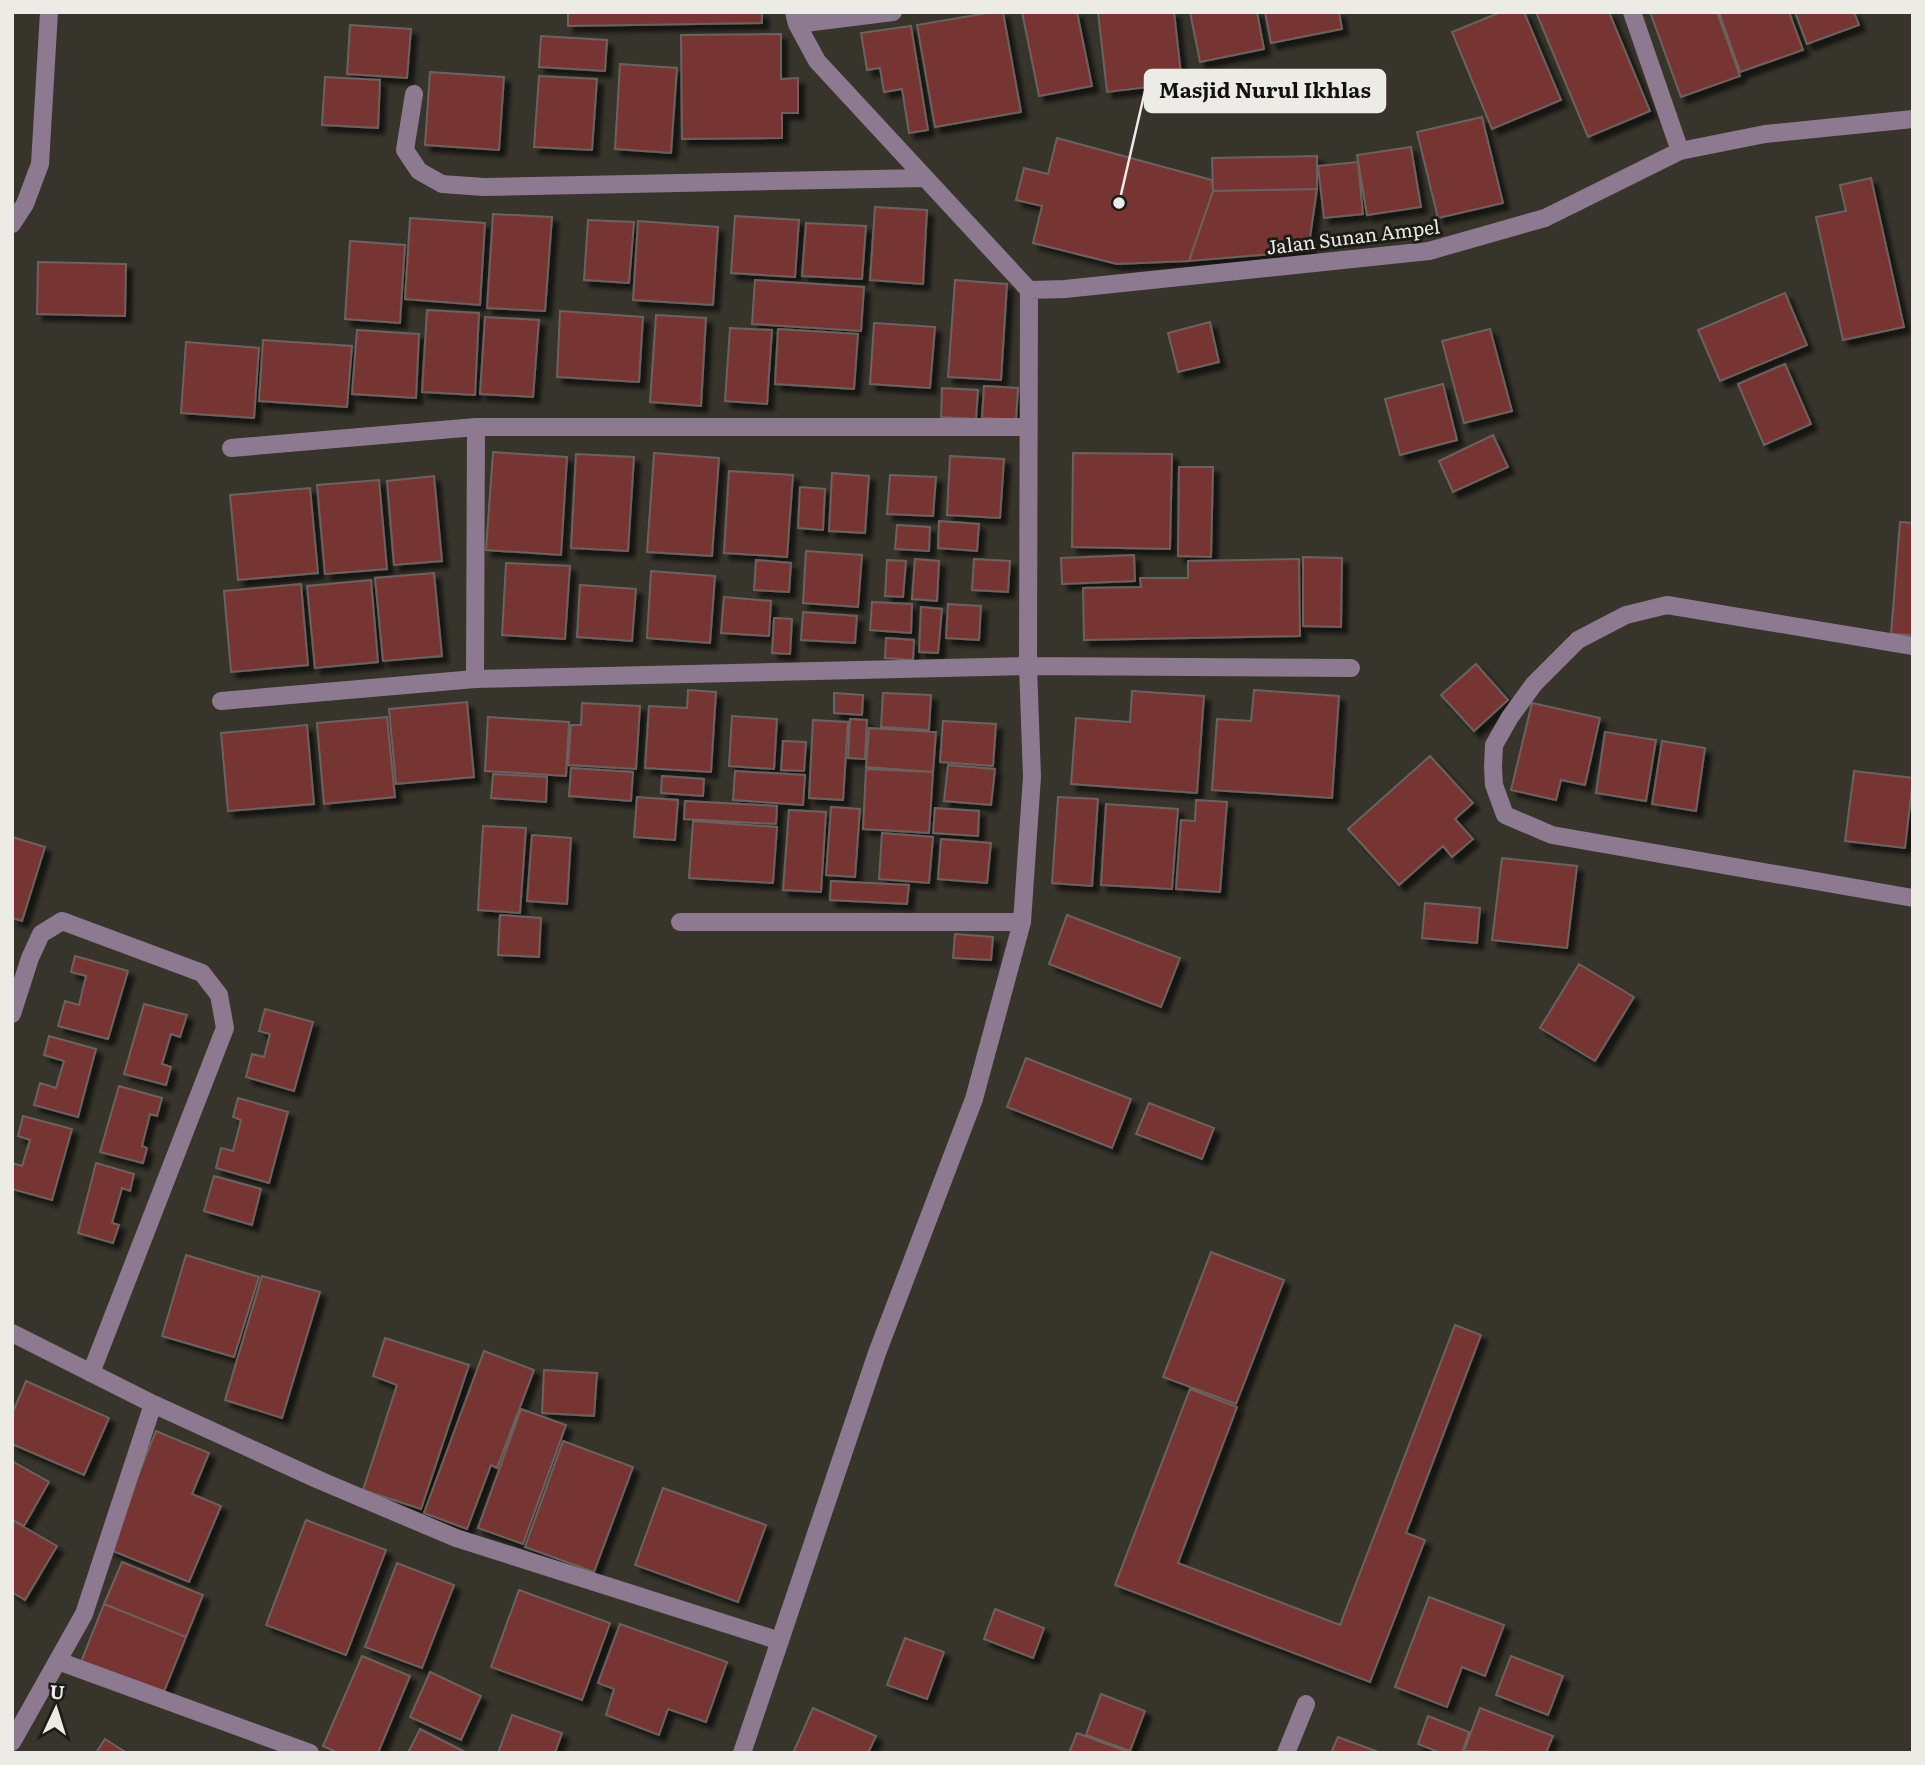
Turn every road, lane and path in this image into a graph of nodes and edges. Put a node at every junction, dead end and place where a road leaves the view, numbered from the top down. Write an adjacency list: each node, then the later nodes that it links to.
1 (49, 12): 9 (street)
2 (893, 12): 4 (street)
3 (1632, 12): 7 (street)
4 (796, 18): 8 (street)
5 (414, 94): 8 (street)
6 (1913, 119): 7 (street, Jalan Sunan Ampel)
7 (1680, 151): 10 (street, Jalan Sunan Ampel)
8 (925, 178): 10 (street)
9 (12, 223)
10 (1029, 290): 11 (street)
11 (1028, 426): 12 (street); 15 (street)
12 (477, 427): 13 (street); 17 (street)
13 (231, 448)
14 (1913, 646): 19 (street)
15 (1028, 666): 16 (street); 17 (street); 21 (street)
16 (1351, 668)
17 (475, 678): 18 (street)
18 (221, 701)
19 (1913, 898)
20 (680, 922): 21 (street)
21 (1022, 922): 26 (street)
22 (12, 1014): 24 (street)
23 (12, 1333): 24 (street)
24 (91, 1373): 25 (street)
25 (153, 1404): 26 (street); 27 (street)
26 (780, 1641): 31 (street)
27 (58, 1661): 29 (street); 30 (street)
28 (1306, 1704): 32 (street)
29 (12, 1742)
30 (310, 1753)
31 (742, 1753)
32 (1286, 1753)

